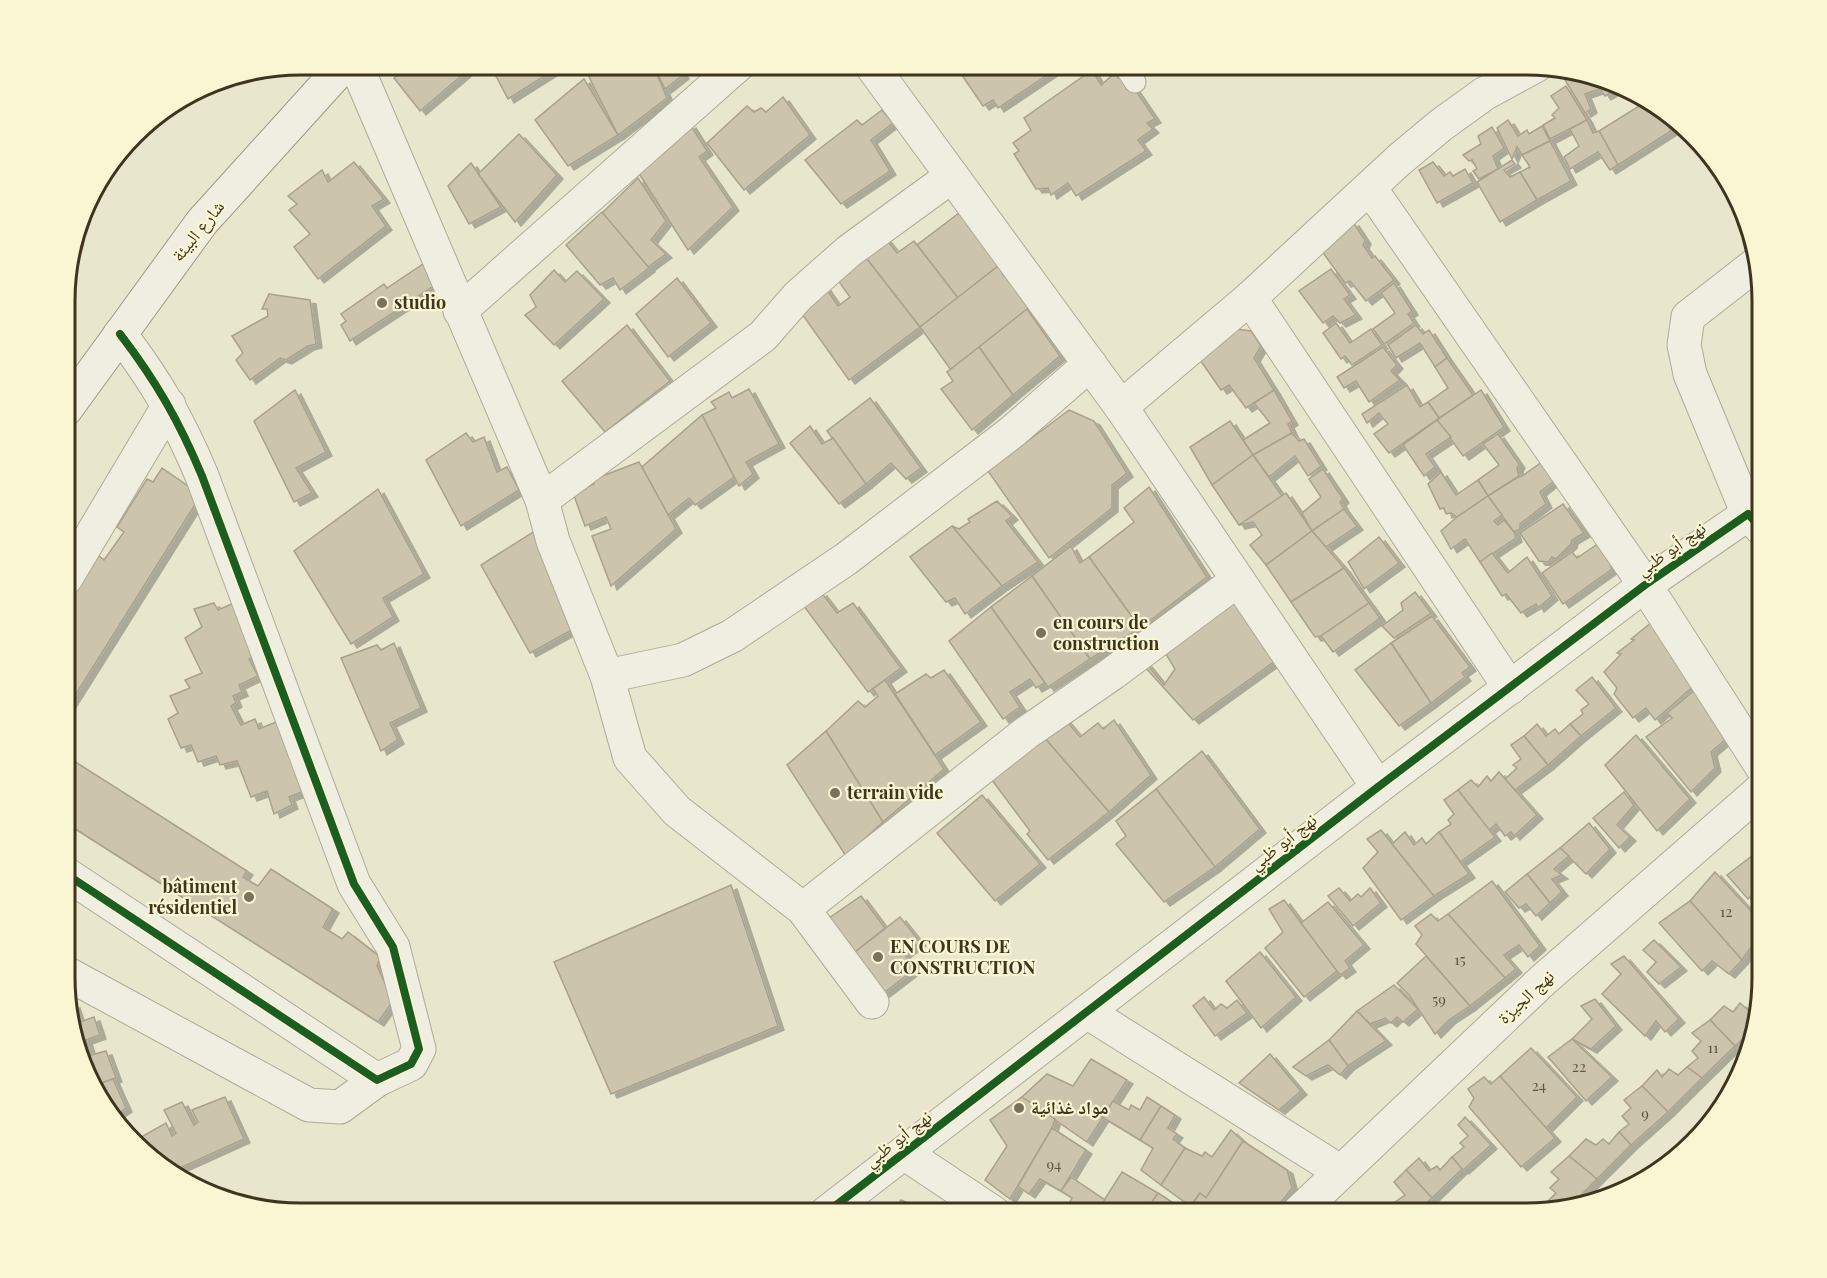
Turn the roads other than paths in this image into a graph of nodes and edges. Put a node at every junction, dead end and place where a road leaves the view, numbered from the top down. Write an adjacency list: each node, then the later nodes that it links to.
1 (334, 75): 11 (street, شارع البيئة)
2 (361, 75): 10 (street)
3 (727, 75): 10 (street)
4 (878, 75): 6 (street)
5 (1519, 75): 7 (street)
6 (952, 176): 12 (street); 16 (street)
7 (1370, 188): 9 (street); 21 (street)
8 (1750, 268): 17 (street)
9 (1250, 298): 15 (street); 23 (street)
10 (460, 310): 16 (street)
11 (120, 334): 13 (street, شارع البيئة); 14 (street)
12 (1090, 364): 15 (street); 22 (street)
13 (75, 396)
14 (169, 405): 19 (street); 32 (street)
15 (1121, 406): 20 (street)
16 (542, 500): 22 (street)
17 (1752, 514)
18 (1752, 523): 21 (street, نهج أبو ظبي)
19 (75, 563)
20 (1238, 580): 25 (street); 28 (street)
21 (1645, 585): 23 (street, نهج أبو ظبي); 24 (street)
22 (607, 676): 28 (street)
23 (1510, 688): 25 (street, نهج أبو ظبي)
24 (1752, 751)
25 (1378, 787): 31 (street, نهج أبو ظبي)
26 (1752, 798): 34 (street, نهج الجيزة)
27 (75, 880): 32 (street)
28 (804, 909): 30 (street)
29 (75, 978): 32 (street)
30 (872, 1002)
31 (1087, 1012): 33 (street, نهج أبو ظبي); 34 (street)
32 (377, 1080)
33 (904, 1153): 35 (street, نهج أبو ظبي); 36 (street)
34 (1341, 1172): 37 (street, نهج الجيزة)
35 (839, 1203)
36 (979, 1203)
37 (1308, 1203)

